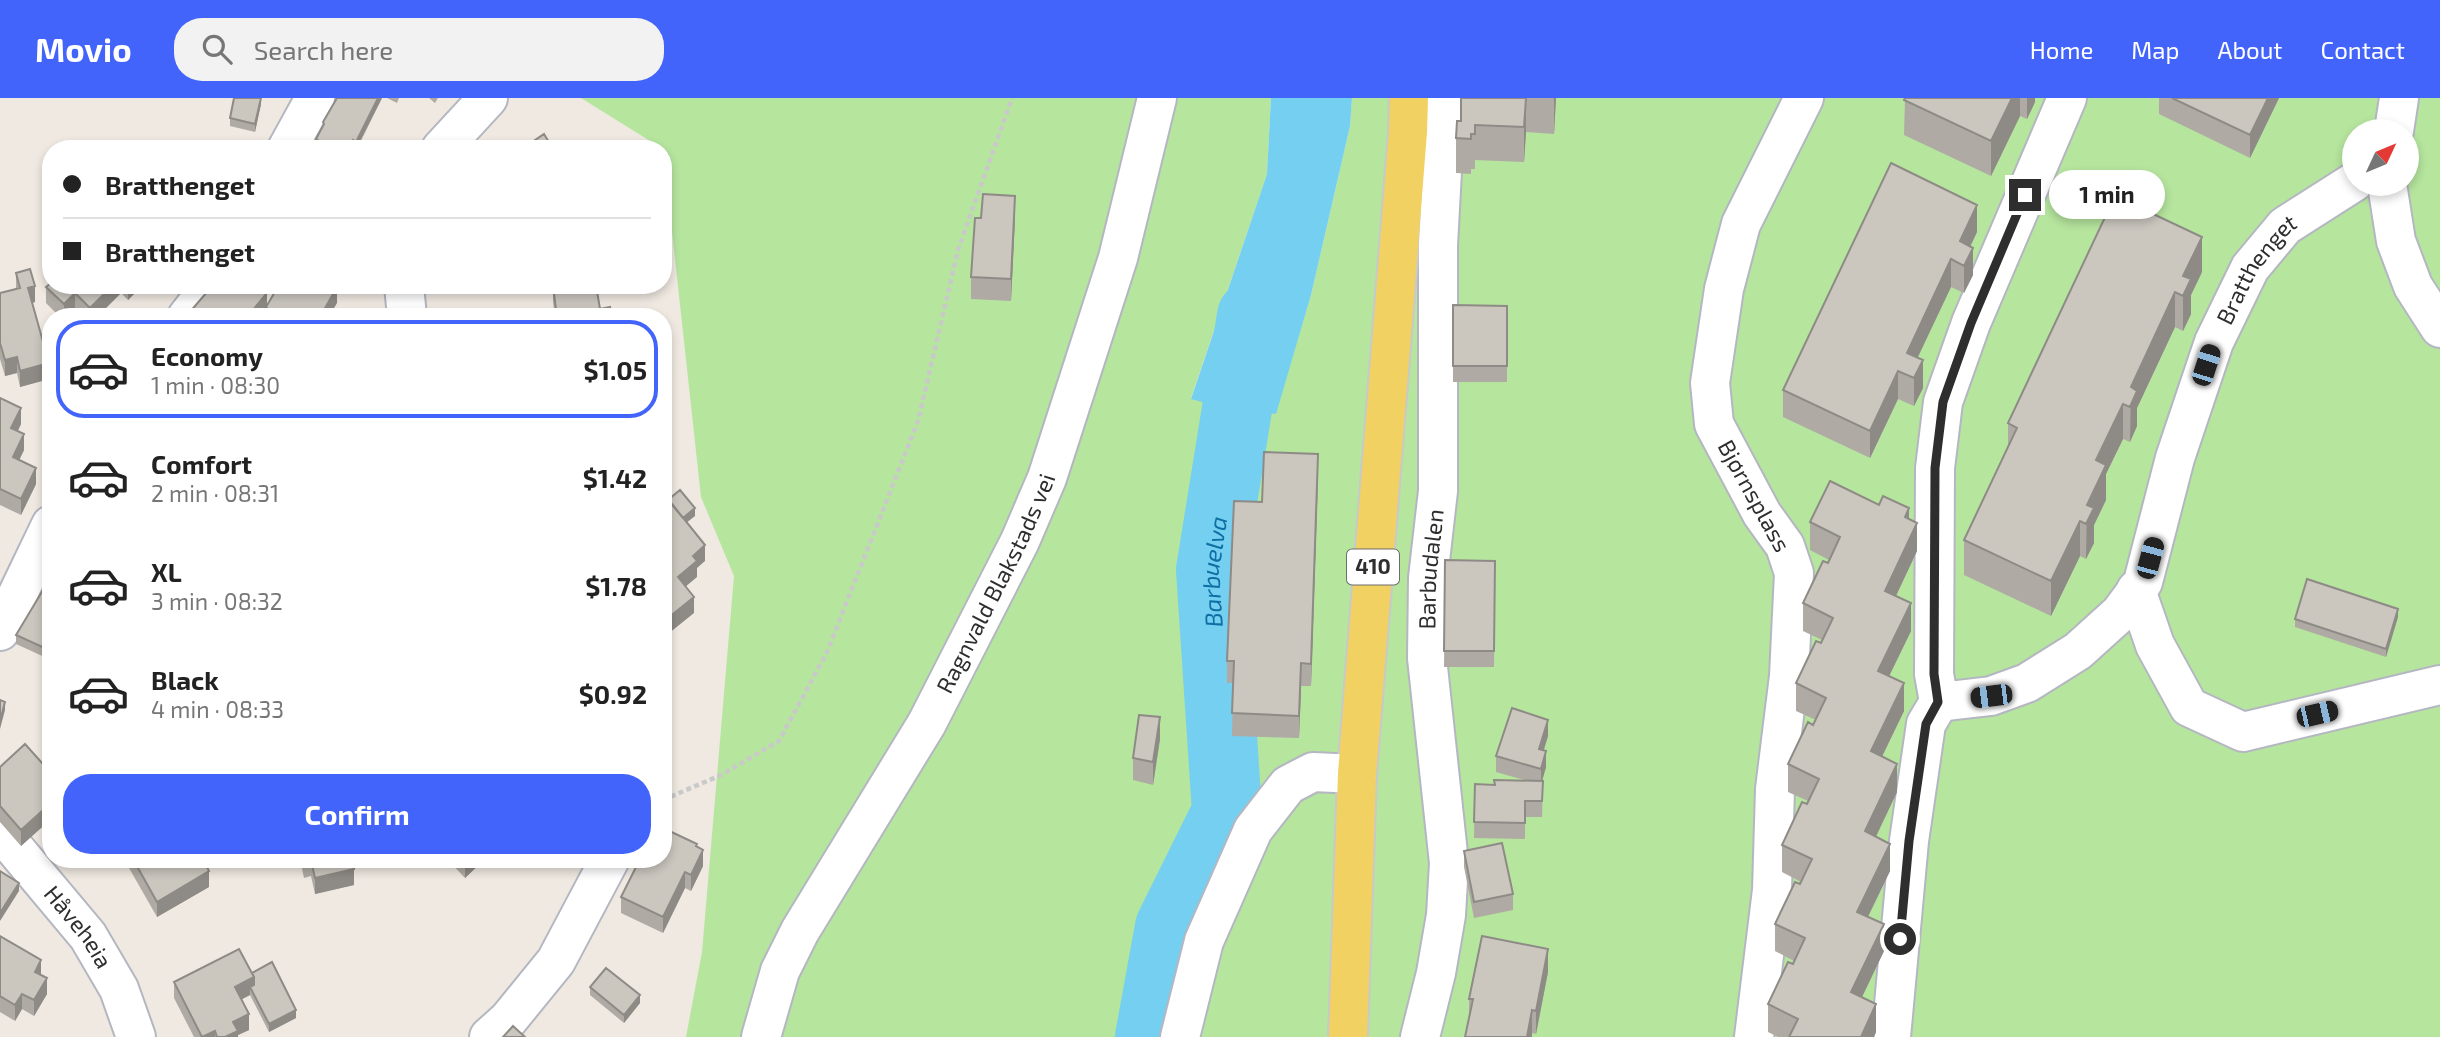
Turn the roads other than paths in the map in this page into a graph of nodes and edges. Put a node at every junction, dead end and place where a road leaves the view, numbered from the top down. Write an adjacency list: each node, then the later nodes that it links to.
1 (315, 98): 10 (street)
2 (488, 98): 11 (street)
3 (1157, 98): 27 (street, Ragnvald Blakstads vei)
4 (1409, 98): 22 (main road, 410)
5 (1446, 98): 30 (street, Barbudalen)
6 (1804, 98): 31 (street, Bjørnsplass)
7 (2067, 98): 21 (street)
8 (2399, 98): 9 (street)
9 (2396, 119)
10 (293, 140)
11 (449, 140)
12 (2342, 190): 18 (street, Bratthenget)
13 (2389, 196): 16 (street)
14 (205, 294): 15 (street)
15 (194, 308)
16 (2440, 328)
17 (42, 544): 19 (street)
18 (2136, 590): 20 (street); 21 (street, Bratthenget)
19 (0, 631)
20 (2440, 685)
21 (1938, 702): 32 (street)
22 (1357, 774): 28 (street); 29 (main road, 410)
23 (0, 831): 25 (street, Håveheia)
24 (605, 868): 26 (street)
25 (136, 1037)
26 (489, 1037)
27 (761, 1037)
28 (1180, 1037)
29 (1348, 1037)
30 (1420, 1037)
31 (1754, 1037)
32 (1891, 1037)

